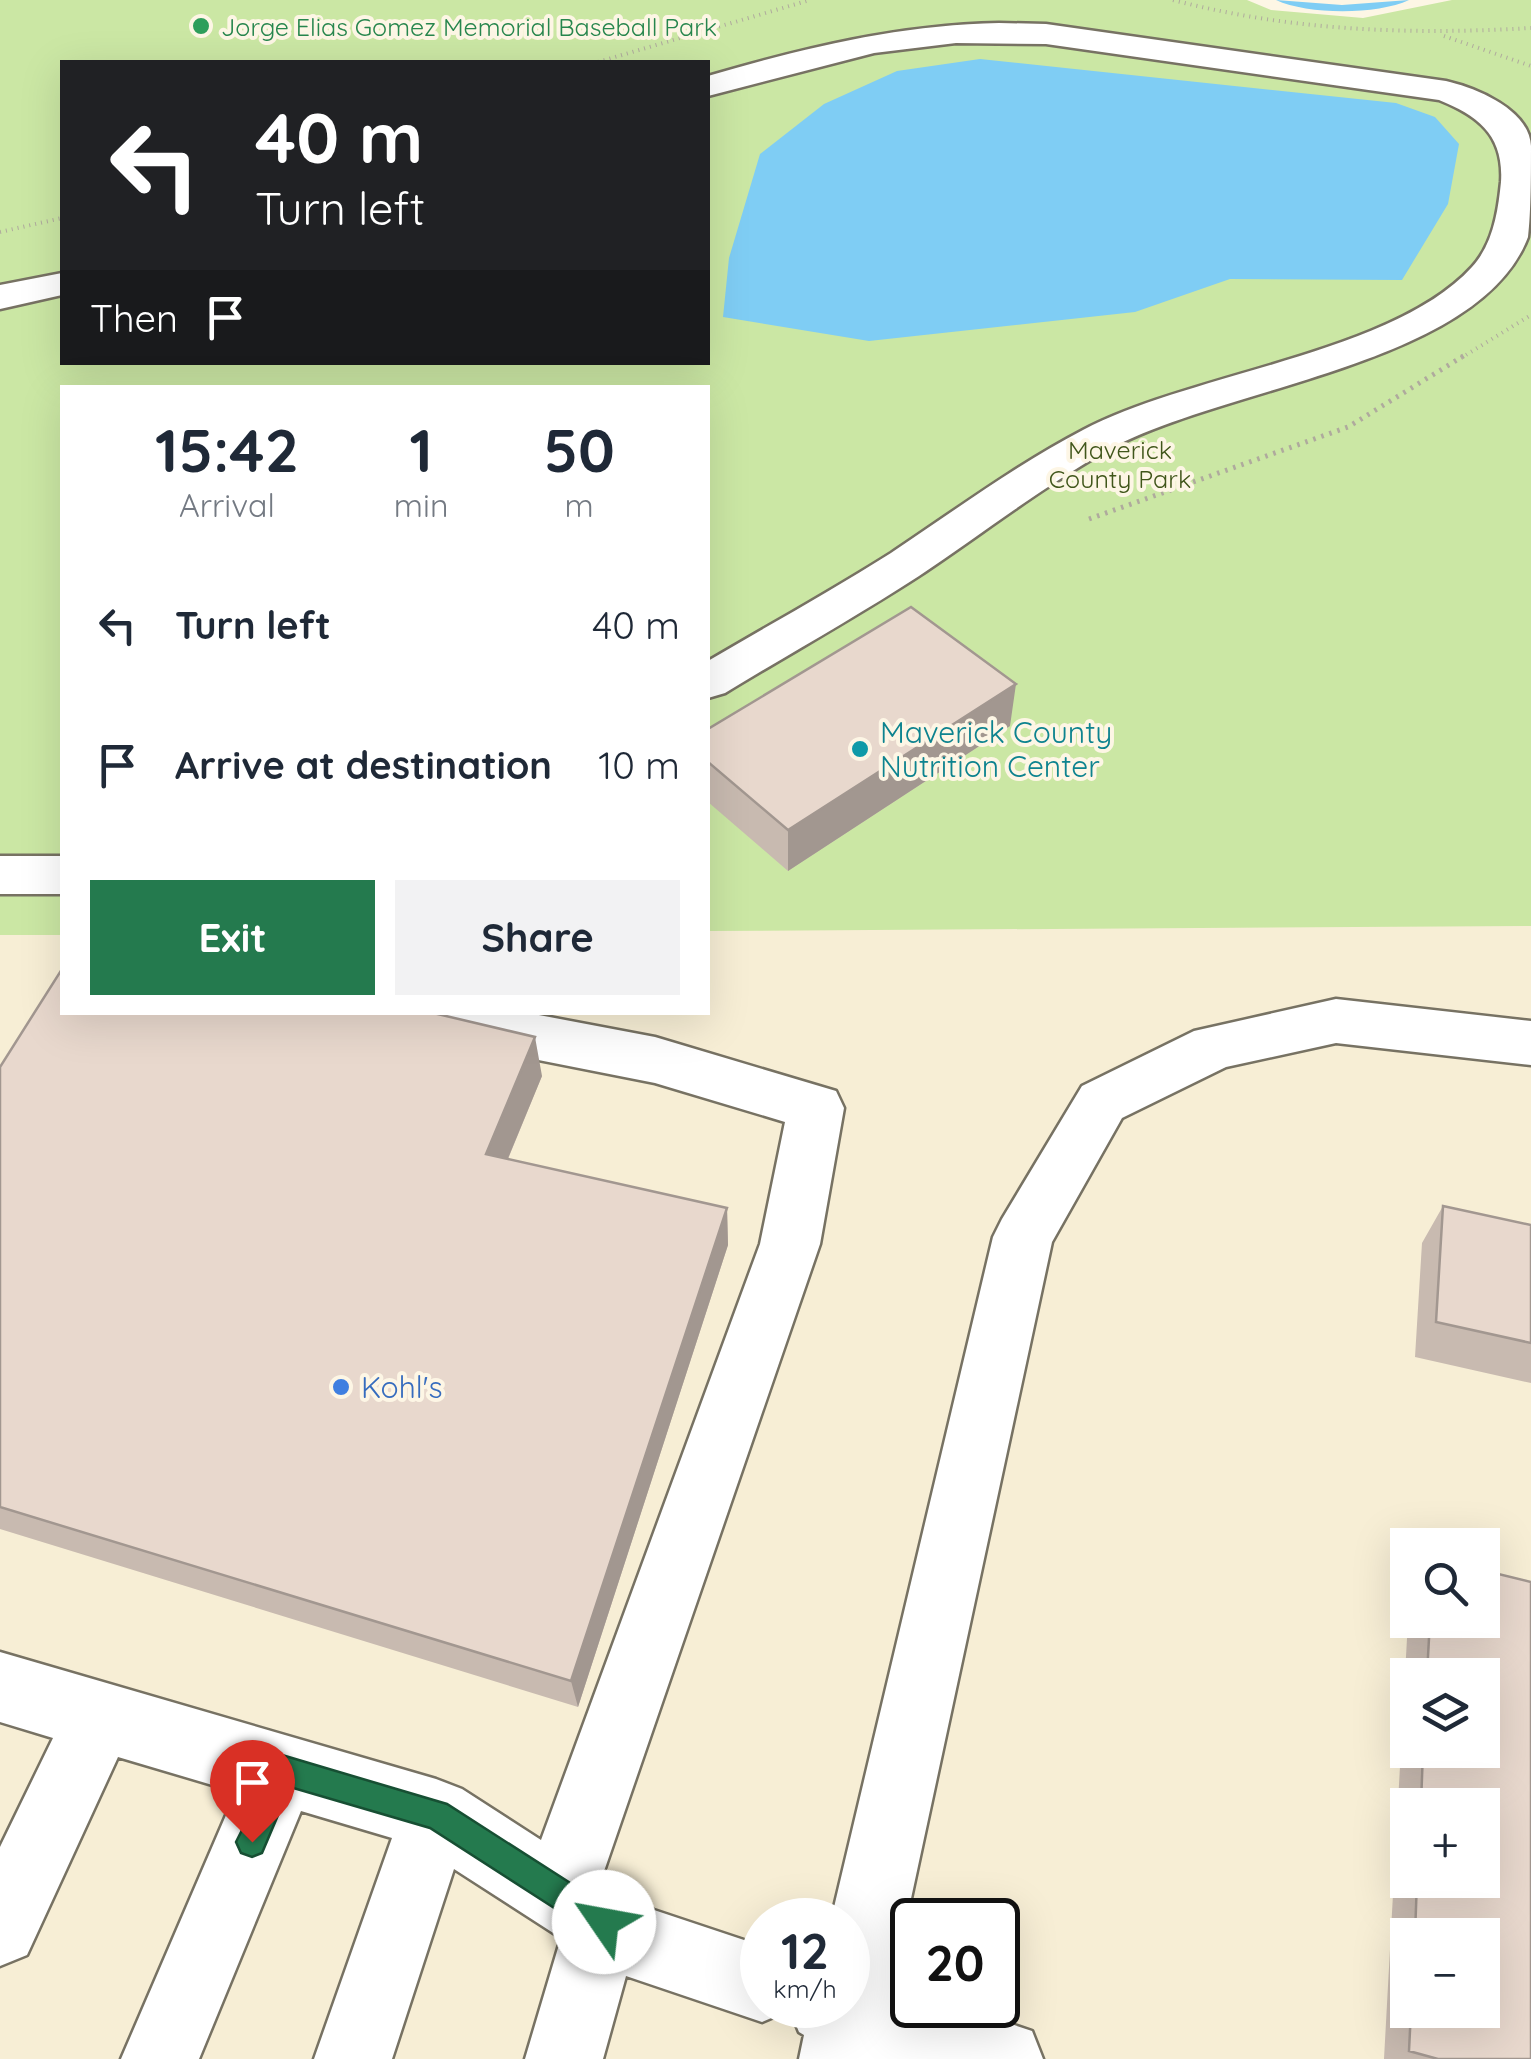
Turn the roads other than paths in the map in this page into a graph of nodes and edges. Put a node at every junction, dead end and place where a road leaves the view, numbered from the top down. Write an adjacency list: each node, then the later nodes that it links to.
1 (710, 85): 4 (lane)
2 (60, 284): 3 (lane)
3 (0, 297)
4 (710, 681)
5 (0, 875): 6 (lane)
6 (60, 875)
7 (422, 1015): 14 (lane)
8 (1531, 1043): 13 (lane)
9 (0, 1687): 10 (lane)
10 (102, 1716): 11 (lane); 15 (lane)
11 (282, 1770): 12 (lane); 18 (lane)
12 (436, 1815): 14 (lane); 19 (lane)
13 (867, 1898)
14 (581, 1907): 16 (lane); 20 (lane)
15 (0, 1928)
16 (740, 1977)
17 (852, 2028): 21 (lane)
18 (160, 2059)
19 (352, 2059)
20 (564, 2059)
21 (1004, 2059)

